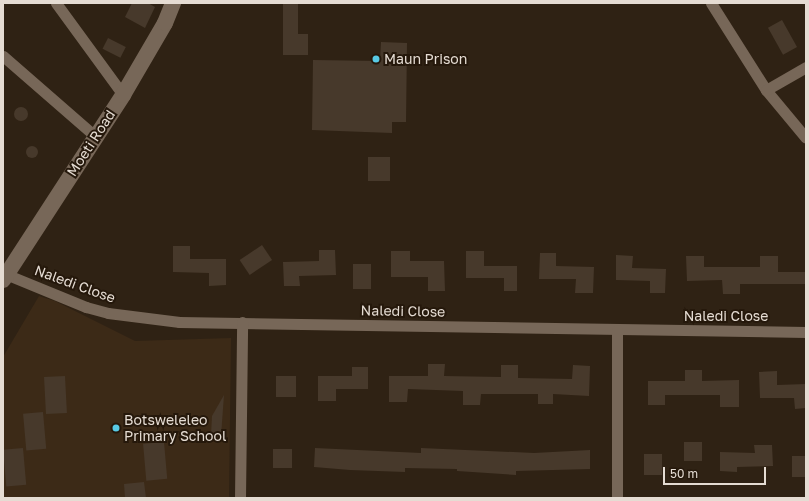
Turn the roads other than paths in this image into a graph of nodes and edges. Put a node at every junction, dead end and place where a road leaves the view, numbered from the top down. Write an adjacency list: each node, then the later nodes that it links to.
1 (56, 3): 7 (street)
2 (173, 3): 7 (street, Moeti Road)
3 (711, 3): 6 (street)
4 (3, 56): 8 (street)
5 (806, 67): 6 (street)
6 (766, 90): 9 (street)
7 (123, 95): 8 (street, Moeti Road)
8 (95, 136): 10 (street, Moeti Road)
9 (806, 138)
10 (4, 276): 11 (street, Naledi Close)
11 (242, 322): 12 (street, Naledi Close); 14 (street)
12 (617, 330): 13 (street, Naledi Close); 15 (street)
13 (806, 332)
14 (240, 498)
15 (618, 498)

